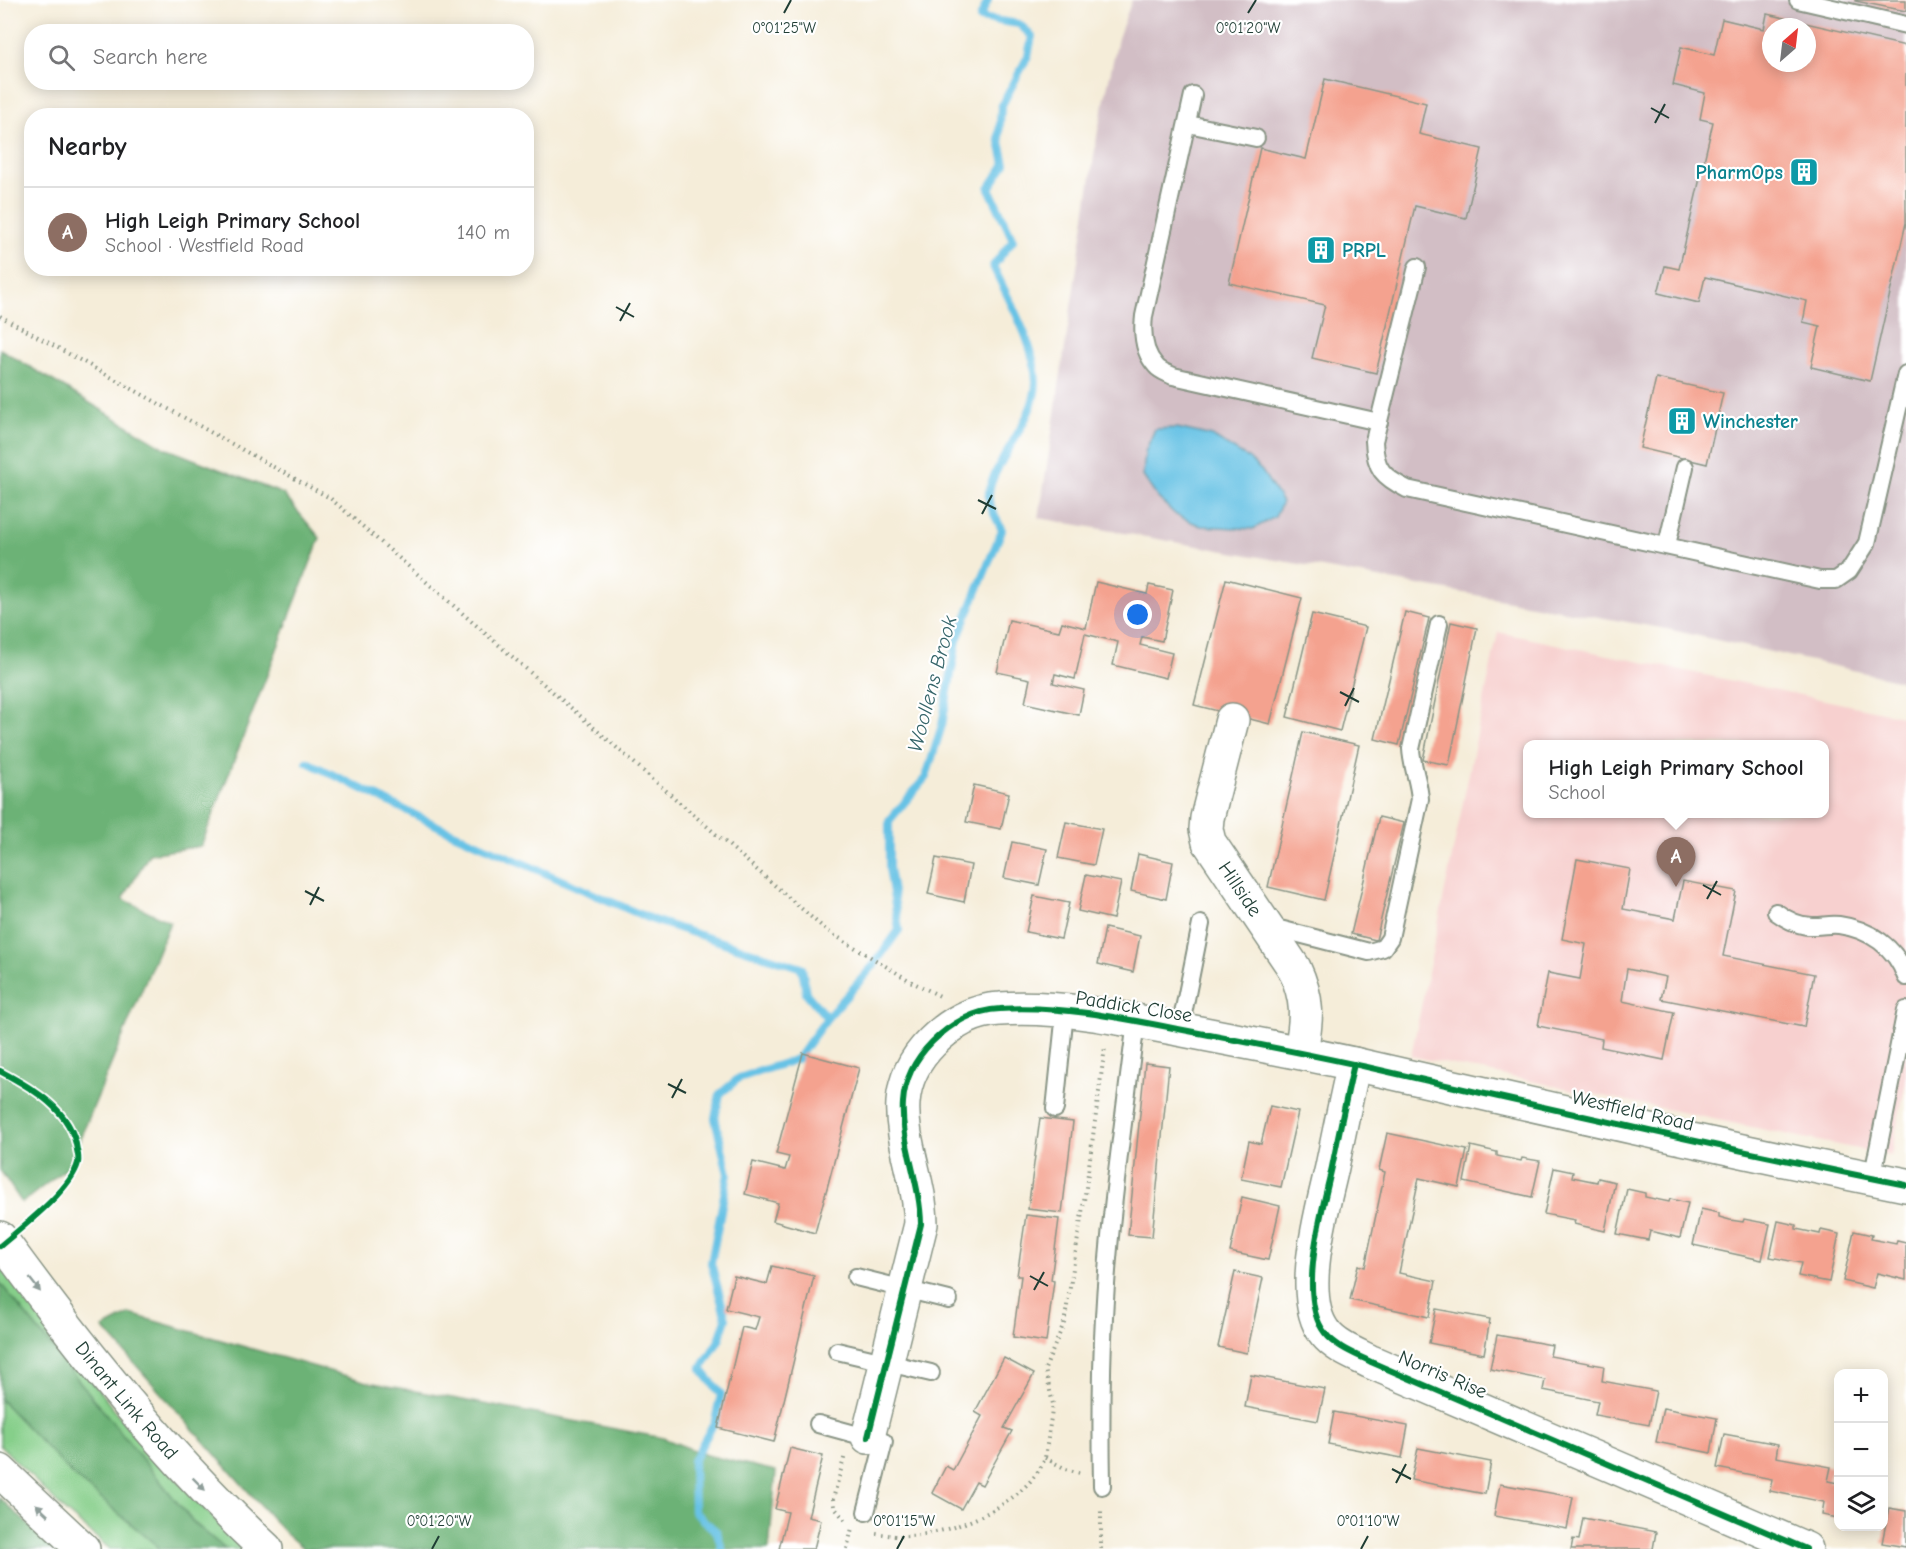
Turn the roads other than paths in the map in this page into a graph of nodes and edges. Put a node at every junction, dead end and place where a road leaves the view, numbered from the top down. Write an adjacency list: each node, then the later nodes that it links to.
1 (1798, 0): 2 (lane)
2 (1906, 25)
3 (1194, 95): 4 (lane)
4 (1188, 124): 5 (lane); 8 (lane)
5 (1256, 138)
6 (1417, 267): 8 (lane)
7 (1906, 374): 10 (lane)
8 (1379, 422): 10 (lane)
9 (1685, 466): 10 (lane)
10 (1667, 546)
11 (1439, 624): 15 (lane)
12 (1232, 720): 15 (street, Hillside)
13 (1776, 912): 16 (lane)
14 (1201, 924): 20 (lane)
15 (1264, 925): 21 (street, Hillside)
16 (1906, 977)
17 (1906, 1010): 24 (lane)
18 (1065, 1012): 19 (street, Paddick Close); 23 (lane); 28 (street, Paddick Close)
19 (1123, 1019): 20 (street, Paddick Close); 36 (lane)
20 (1180, 1029): 21 (street, Paddick Close)
21 (1301, 1052): 22 (street, Paddick Close)
22 (1354, 1064): 24 (street, Westfield Road); 40 (street, Norris Rise)
23 (1055, 1109)
24 (1872, 1179): 25 (street, Westfield Road)
25 (1906, 1185)
26 (0, 1238): 39 (street, Dinant Link Road, one-way to 39)
27 (856, 1277): 28 (lane)
28 (905, 1290): 29 (lane); 31 (street, Paddick Close)
29 (949, 1300)
30 (837, 1351): 31 (lane)
31 (887, 1363): 32 (lane); 34 (street, Paddick Close)
32 (931, 1373)
33 (819, 1424): 34 (lane)
34 (860, 1435): 37 (lane)
35 (0, 1471): 38 (street, one-way to 35)
36 (1102, 1481)
37 (866, 1512)
38 (83, 1549)
39 (266, 1549)
40 (1806, 1549)

